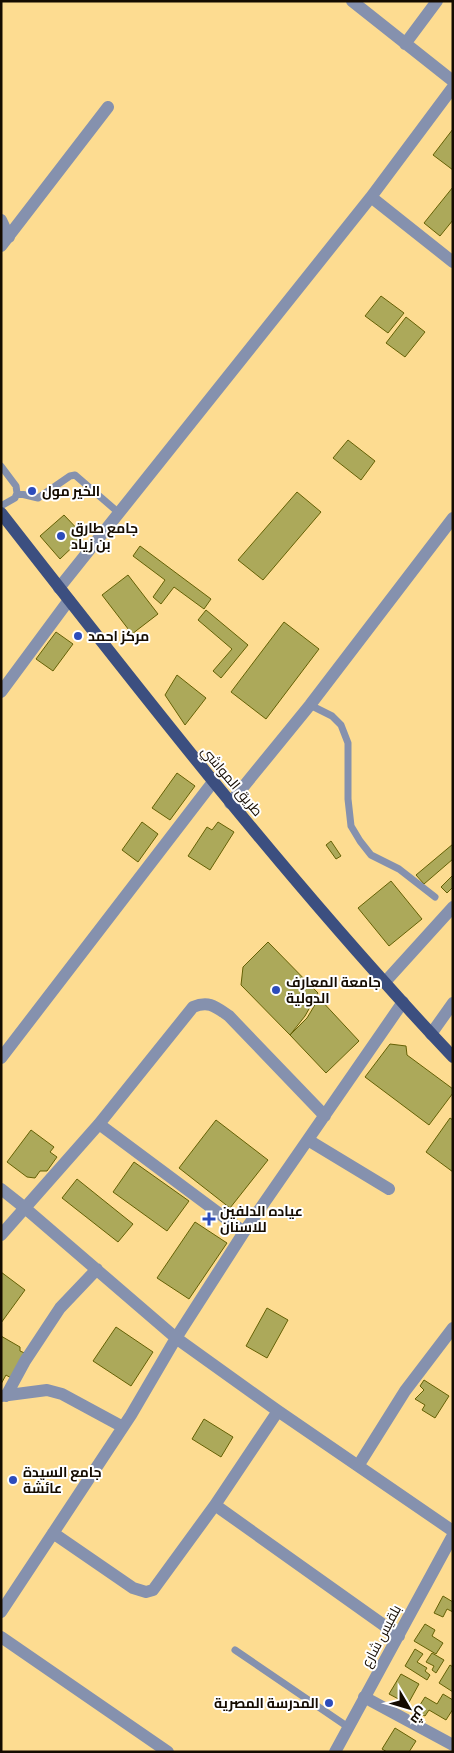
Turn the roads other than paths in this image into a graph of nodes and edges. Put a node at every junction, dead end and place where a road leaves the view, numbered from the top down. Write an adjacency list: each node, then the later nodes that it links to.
1 (352, 1): 3 (street)
2 (437, 1): 3 (street)
3 (405, 44): 4 (street)
4 (453, 81)
5 (453, 86): 7 (street)
6 (108, 107): 9 (street)
7 (371, 198): 10 (street); 15 (street)
8 (1, 220): 9 (street)
9 (5, 242)
10 (453, 262)
11 (1, 466): 12 (lane)
12 (17, 493): 13 (lane); 15 (lane)
13 (1, 506)
14 (1, 513): 17 (main road, طريق المواشي)
15 (119, 513): 17 (street)
16 (453, 518): 20 (street)
17 (59, 588): 18 (main road, طريق المواشي)
18 (69, 600): 19 (street); 21 (main road, طريق المواشي)
19 (1, 692)
20 (310, 705): 22 (street); 23 (lane)
21 (213, 782): 22 (main road, طريق المواشي); 30 (street)
22 (230, 803): 25 (main road, طريق المواشي)
23 (435, 897)
24 (453, 907): 25 (street)
25 (385, 982): 26 (main road, طريق المواشي)
26 (403, 1002): 28 (main road, طريق المواشي); 31 (street)
27 (453, 1003): 28 (street)
28 (431, 1034): 29 (main road, طريق المواشي)
29 (453, 1057)
30 (1, 1058)
31 (325, 1116): 32 (street); 33 (street)
32 (99, 1124): 36 (street); 37 (street)
33 (308, 1140): 35 (street); 37 (street)
34 (1, 1189): 36 (street)
35 (389, 1189)
36 (25, 1208): 38 (street); 39 (street)
37 (244, 1232): 41 (street)
38 (1, 1235)
39 (97, 1270): 41 (street); 42 (street)
40 (453, 1328): 45 (street)
41 (176, 1338): 43 (street); 44 (street)
42 (3, 1396): 44 (street)
43 (278, 1411): 45 (street); 46 (street)
44 (123, 1427): 48 (street)
45 (358, 1466): 47 (street)
46 (215, 1505): 48 (street); 51 (street)
47 (453, 1531)
48 (53, 1533): 50 (street)
49 (453, 1535): 51 (street, بلقيس شارع)
50 (1, 1612)
51 (399, 1636): 54 (street, بلقيس شارع)
52 (1, 1637): 57 (street)
53 (235, 1650): 55 (lane)
54 (364, 1697): 55 (street, بلقيس شارع); 56 (street)
55 (348, 1727): 58 (street, بلقيس شارع)
56 (453, 1745)
57 (168, 1752)
58 (335, 1752)

